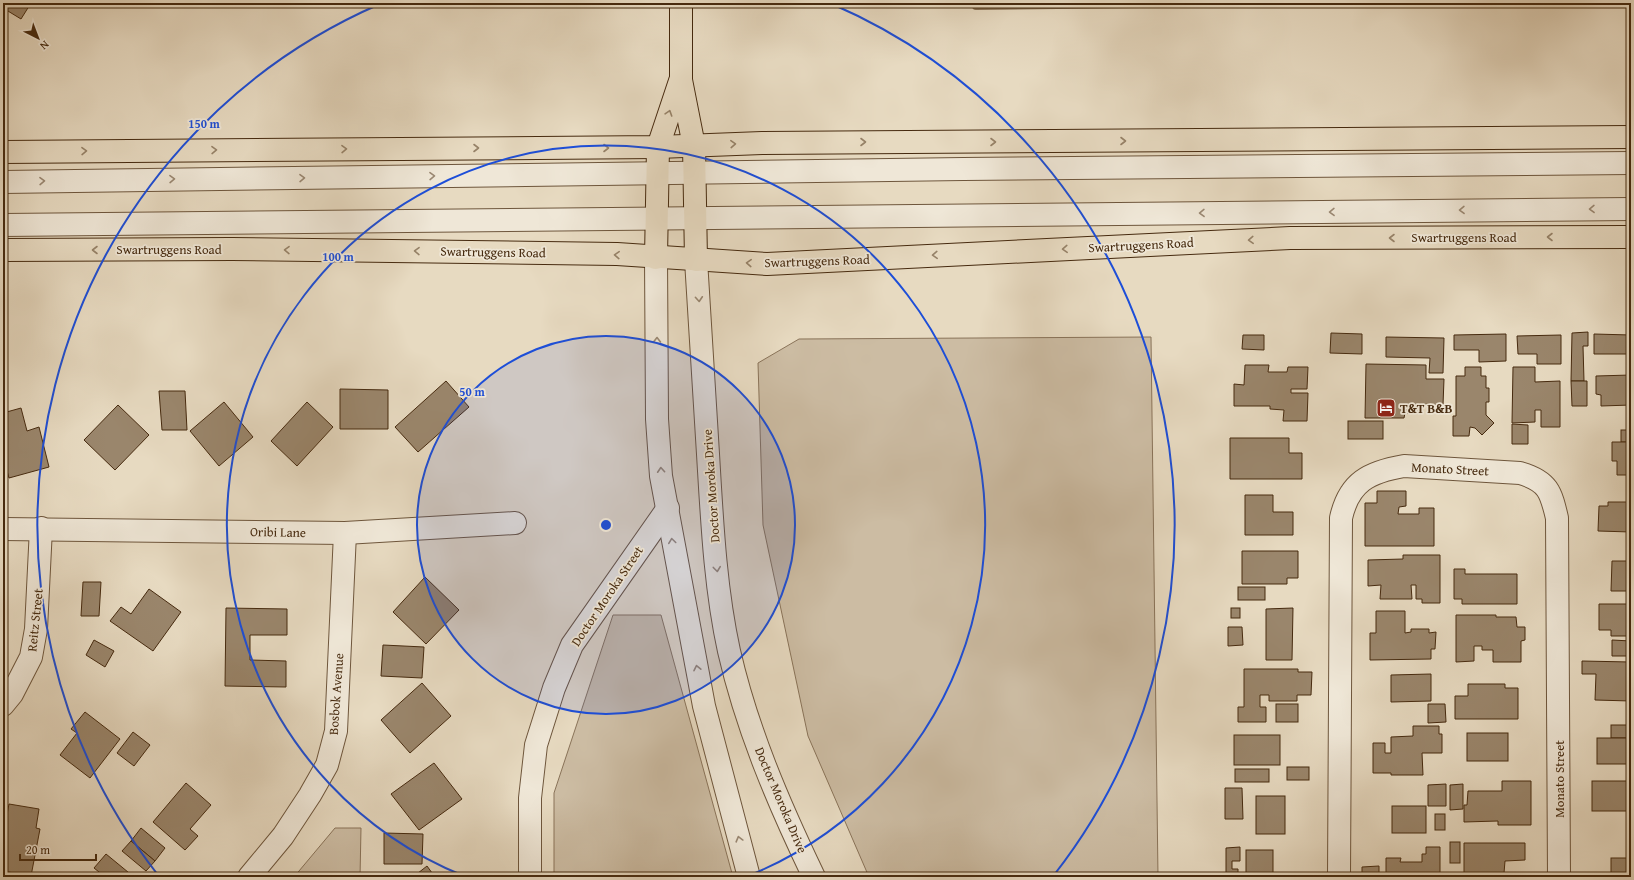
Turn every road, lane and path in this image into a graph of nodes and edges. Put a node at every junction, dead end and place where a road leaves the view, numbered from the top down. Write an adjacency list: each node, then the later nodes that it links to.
1 (681, 3): 2 (main road, Doctor Moroka Drive)
2 (681, 80): 4 (main road, Doctor Moroka Drive); 5 (main road, Doctor Moroka Drive, one-way to 2)
3 (1631, 138): 4 (main road, one-way to 3)
4 (694, 146): 5 (main road); 8 (main road, Doctor Moroka Drive)
5 (658, 147): 6 (main road, one-way to 5); 9 (main road, Doctor Moroka Drive)
6 (3, 152)
7 (1631, 163): 8 (street)
8 (694, 172): 9 (street); 13 (main road, Doctor Moroka Drive)
9 (658, 173): 10 (street, one-way to 9); 12 (main road, Doctor Moroka Drive)
10 (3, 182)
11 (1631, 209): 13 (street, one-way to 13)
12 (656, 218): 13 (street); 14 (street); 17 (main road, Doctor Moroka Drive)
13 (695, 218): 18 (main road, Doctor Moroka Drive)
14 (3, 225)
15 (1631, 237): 18 (main road, Swartruggens Road, one-way to 18)
16 (3, 250): 17 (main road, Swartruggens Road, one-way to 16)
17 (656, 258): 18 (main road, Swartruggens Road); 19 (street, Doctor Moroka Drive, one-way to 17)
18 (696, 260): 28 (street, Doctor Moroka Drive, one-way to 28)
19 (668, 508): 26 (street, Doctor Moroka Street); 27 (street, Doctor Moroka Drive, one-way to 19)
20 (515, 523): 23 (street, Oribi Lane)
21 (41, 528): 22 (street, Oribi Lane); 23 (street, Oribi Lane); 24 (street, Reitz Street)
22 (3, 529)
23 (346, 533): 25 (street, Bosbok Avenue)
24 (3, 705)
25 (248, 877)
26 (530, 877)
27 (749, 877)
28 (814, 877)
29 (1339, 877): 30 (street, Monato Street)
30 (1559, 877)

